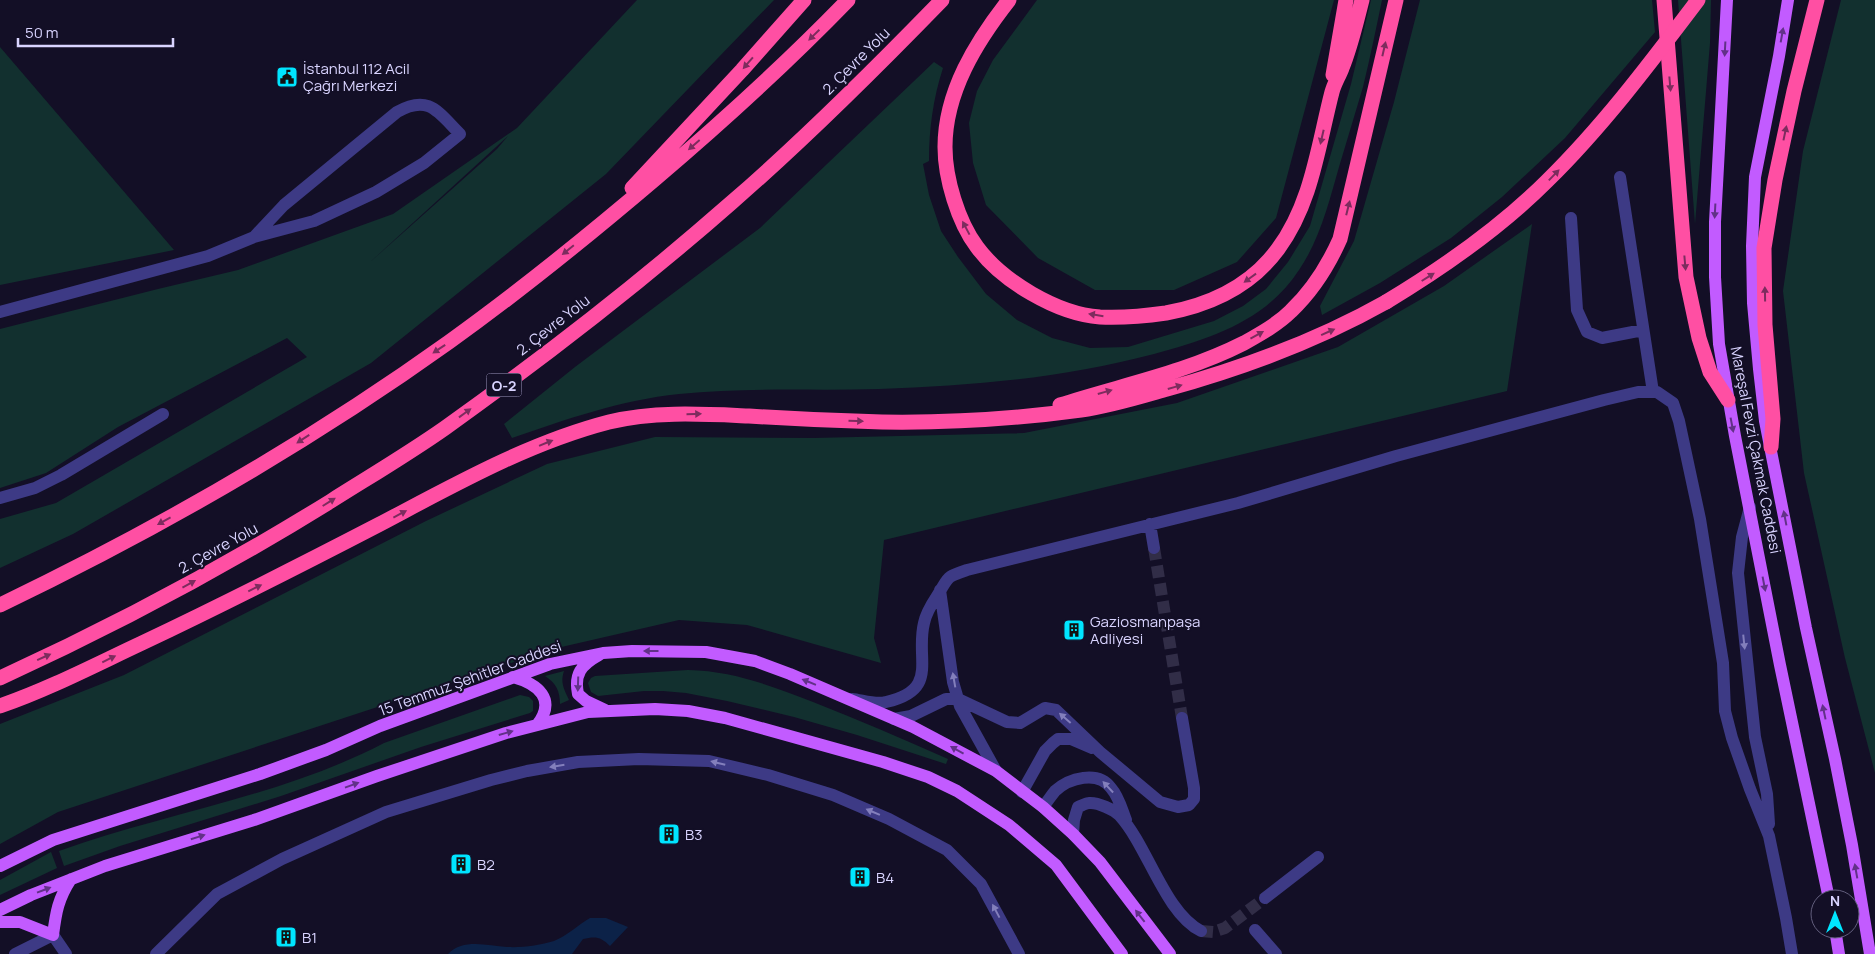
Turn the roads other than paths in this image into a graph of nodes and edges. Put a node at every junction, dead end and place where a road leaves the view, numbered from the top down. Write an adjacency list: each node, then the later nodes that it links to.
1 (804, 0): 16 (highway, one-way to 16)
2 (848, 0): 16 (highway, one-way to 16)
3 (942, 0): 33 (highway, 2. Çevre Yolu / O-2, one-way to 3)
4 (1009, 0): 13 (highway, one-way to 4)
5 (1346, 0): 13 (highway)
6 (1362, 0): 13 (highway)
7 (1396, 0): 23 (highway, one-way to 7)
8 (1664, 0): 21 (highway, one-way to 21)
9 (1698, 0): 23 (highway, one-way to 9, bridge)
10 (1727, 0): 21 (main road, Mareşal Fevzi Çakmak Caddesi, one-way to 21)
11 (1788, 0): 24 (main road, Mareşal Fevzi Çakmak Caddesi, one-way to 11)
12 (1817, 0): 24 (highway, one-way to 12)
13 (1332, 89)
14 (1620, 178): 19 (street)
15 (1571, 218): 19 (street)
16 (606, 220): 30 (highway, one-way to 30)
17 (254, 237): 17 (street); 18 (street)
18 (0, 312)
19 (1643, 330): 20 (street)
20 (1653, 392): 27 (street); 47 (street)
21 (1728, 400): 26 (main road, Mareşal Fevzi Çakmak Caddesi, one-way to 26)
22 (163, 414): 25 (street)
23 (1025, 416): 36 (highway, one-way to 23)
24 (1772, 448): 68 (main road, Mareşal Fevzi Çakmak Caddesi, one-way to 24)
25 (0, 498)
26 (1750, 507): 47 (street, one-way to 47); 51 (main road, Mareşal Fevzi Çakmak Caddesi, one-way to 51)
27 (1150, 524): 28 (street); 29 (street)
28 (1154, 548)
29 (940, 590): 34 (street); 35 (street, one-way to 29)
30 (0, 605)
31 (603, 653): 32 (main road, 15 Temmuz Şehitler Caddesi); 34 (main road, 15 Temmuz Şehitler Caddesi, one-way to 31); 37 (main road, one-way to 37)
32 (513, 677): 40 (main road); 49 (main road, 15 Temmuz Şehitler Caddesi)
33 (0, 678)
34 (852, 699): 39 (main road, 15 Temmuz Şehitler Caddesi)
35 (958, 699): 39 (street); 41 (street, one-way to 35); 42 (street)
36 (0, 706)
37 (606, 710): 40 (main road); 63 (main road)
38 (1182, 718): 41 (street)
39 (894, 719): 42 (main road, 15 Temmuz Şehitler Caddesi, one-way to 39)
40 (537, 725): 50 (main road, one-way to 40)
41 (1100, 752): 43 (street)
42 (996, 771): 43 (main road, 15 Temmuz Şehitler Caddesi)
43 (1022, 792): 44 (main road, 15 Temmuz Şehitler Caddesi)
44 (1043, 807): 45 (street, one-way to 44); 46 (main road, 15 Temmuz Şehitler Caddesi)
45 (1130, 830): 46 (street); 56 (street)
46 (1073, 834): 64 (main road, 15 Temmuz Şehitler Caddesi, one-way to 46)
47 (1769, 836): 66 (street)
48 (1318, 857): 52 (street)
49 (0, 866)
50 (71, 879): 53 (main road, one-way to 50); 57 (main road)
51 (1827, 889)
52 (1265, 898)
53 (0, 910)
54 (0, 922): 57 (main road)
55 (1255, 930): 65 (street)
56 (1201, 931)
57 (53, 935): 59 (street); 60 (street)
58 (1837, 939): 67 (main road)
59 (15, 954)
60 (66, 954)
61 (156, 954): 62 (street, one-way to 61)
62 (1019, 954)
63 (1122, 954)
64 (1170, 954)
65 (1276, 954)
66 (1792, 954)
67 (1839, 954)
68 (1870, 954)

